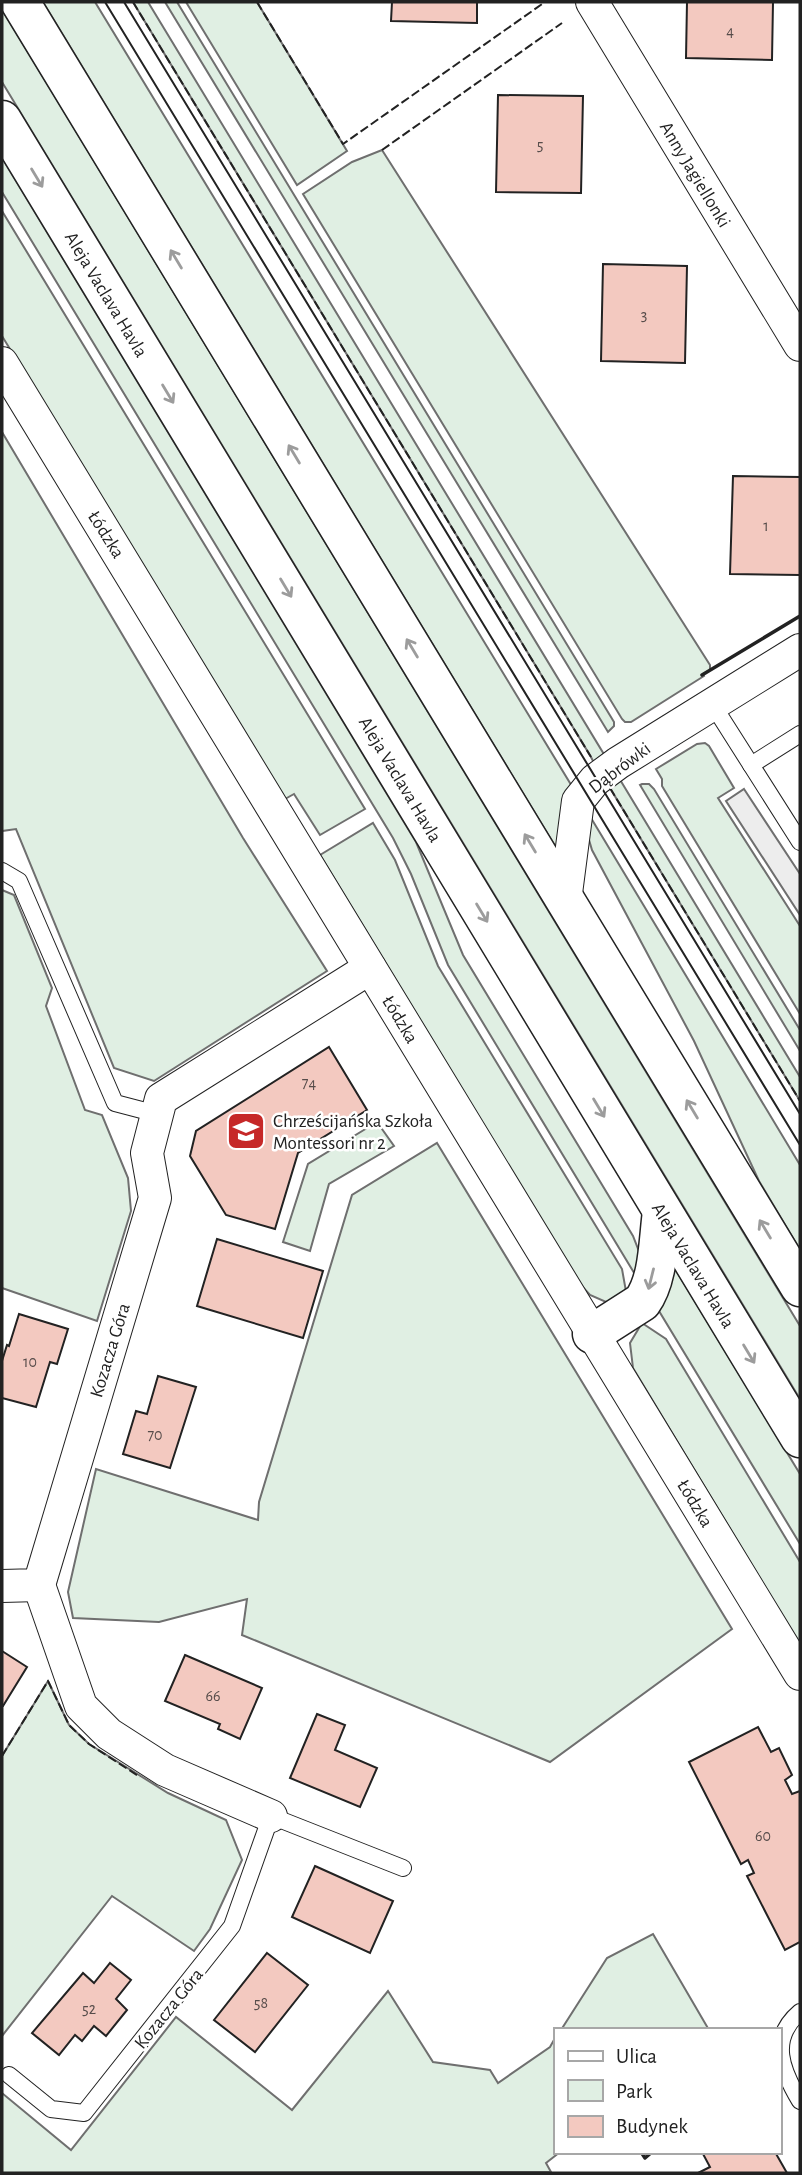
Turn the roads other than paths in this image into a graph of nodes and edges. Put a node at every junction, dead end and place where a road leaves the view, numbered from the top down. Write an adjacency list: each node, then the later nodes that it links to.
1 (20, 2): 12 (main road, one-way to 1)
2 (592, 2): 4 (street, Anny Jagiellonki)
3 (2, 120): 15 (main road, Aleja Vaclava Havla, one-way to 15)
4 (800, 345)
5 (2, 363): 13 (street, Łódzka)
6 (800, 650): 7 (street, Dąbrówki)
7 (713, 705): 9 (lane); 12 (street, Dąbrówki)
8 (800, 734): 9 (lane)
9 (751, 765): 10 (lane)
10 (800, 842)
11 (2, 871): 14 (lane)
12 (565, 901): 16 (main road, one-way to 12)
13 (370, 968): 14 (street, Kozacza Góra); 17 (street, Łódzka)
14 (157, 1114): 19 (street, Kozacza Góra)
15 (662, 1212): 17 (main road, one-way to 17); 18 (main road, Aleja Vaclava Havla, one-way to 18)
16 (800, 1287)
17 (592, 1334): 21 (street, Łódzka)
18 (800, 1438)
19 (39, 1585): 20 (street); 22 (street)
20 (2, 1586)
21 (800, 1674)
22 (271, 1816): 23 (lane); 25 (lane, Kozacza Góra)
23 (403, 1868)
24 (800, 2012): 26 (lane)
25 (9, 2075)
26 (800, 2101)

